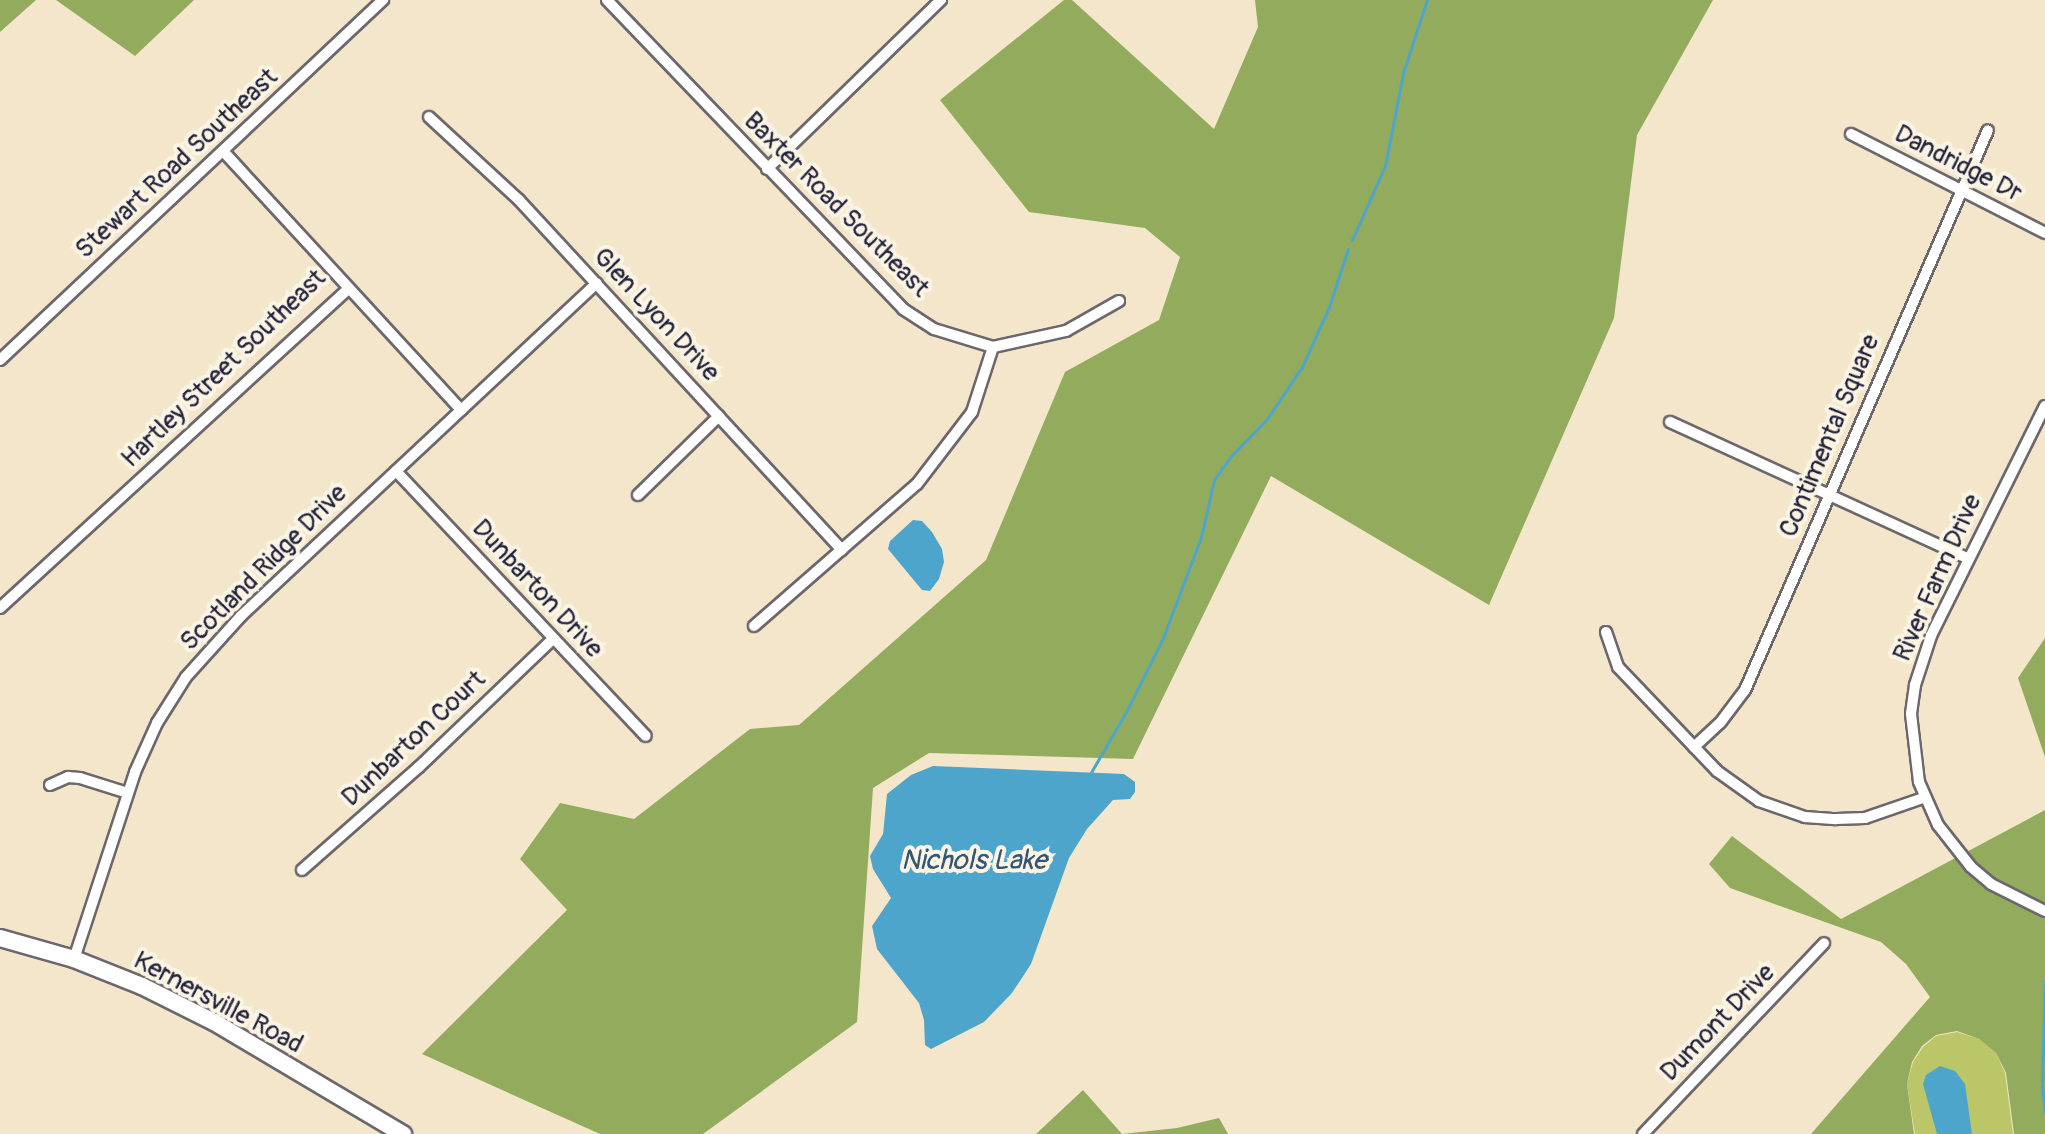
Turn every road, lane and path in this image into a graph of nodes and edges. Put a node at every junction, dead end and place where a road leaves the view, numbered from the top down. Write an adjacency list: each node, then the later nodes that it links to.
1 (383, 0): 8 (street, Stewart Road Southeast)
2 (607, 0): 9 (street, Baxter Road Southeast)
3 (941, 0): 4 (street)
4 (928, 4): 9 (street)
5 (429, 117): 12 (street, Glen Lyon Drive)
6 (1988, 130): 10 (street, Contimental Square)
7 (1851, 134): 10 (street, Dandridge Dr)
8 (223, 151): 13 (street, Hartley Street Southeast); 16 (street, Stewart Road Southeast)
9 (767, 169): 15 (street, Baxter Road Southeast)
10 (1960, 189): 11 (street, Dandridge Dr); 23 (street, Contimental Square)
11 (2045, 233)
12 (597, 283): 18 (street, Scotland Ridge Drive); 19 (street, Glen Lyon Drive)
13 (349, 288): 18 (street); 26 (street, Hartley Street Southeast)
14 (1119, 301): 15 (street, Baxter Road Southeast)
15 (993, 347): 24 (street)
16 (0, 360)
17 (2045, 406): 25 (street, River Farm Drive)
18 (461, 410): 21 (street, Scotland Ridge Drive)
19 (719, 416): 22 (street); 24 (street, Glen Lyon Drive)
20 (1670, 422): 23 (street)
21 (396, 471): 29 (street, Dunbarton Drive); 33 (street, Scotland Ridge Drive)
22 (638, 495)
23 (1829, 495): 25 (street); 31 (street, Contimental Square)
24 (842, 550): 27 (street)
25 (1967, 558): 34 (street, River Farm Drive)
26 (0, 608)
27 (754, 626)
28 (1606, 632): 31 (street)
29 (553, 639): 30 (street, Dunbarton Drive); 35 (street, Dunbarton Court)
30 (646, 736)
31 (1694, 747): 34 (street)
32 (50, 785): 33 (street)
33 (128, 793): 39 (street, Scotland Ridge Drive)
34 (1923, 798): 36 (street, River Farm Drive)
35 (302, 870)
36 (2045, 911)
37 (0, 938): 39 (main road, Kernersville Road)
38 (1824, 943): 41 (street, Dumont Drive)
39 (74, 959): 40 (main road, Kernersville Road)
40 (403, 1134)
41 (1643, 1134)

